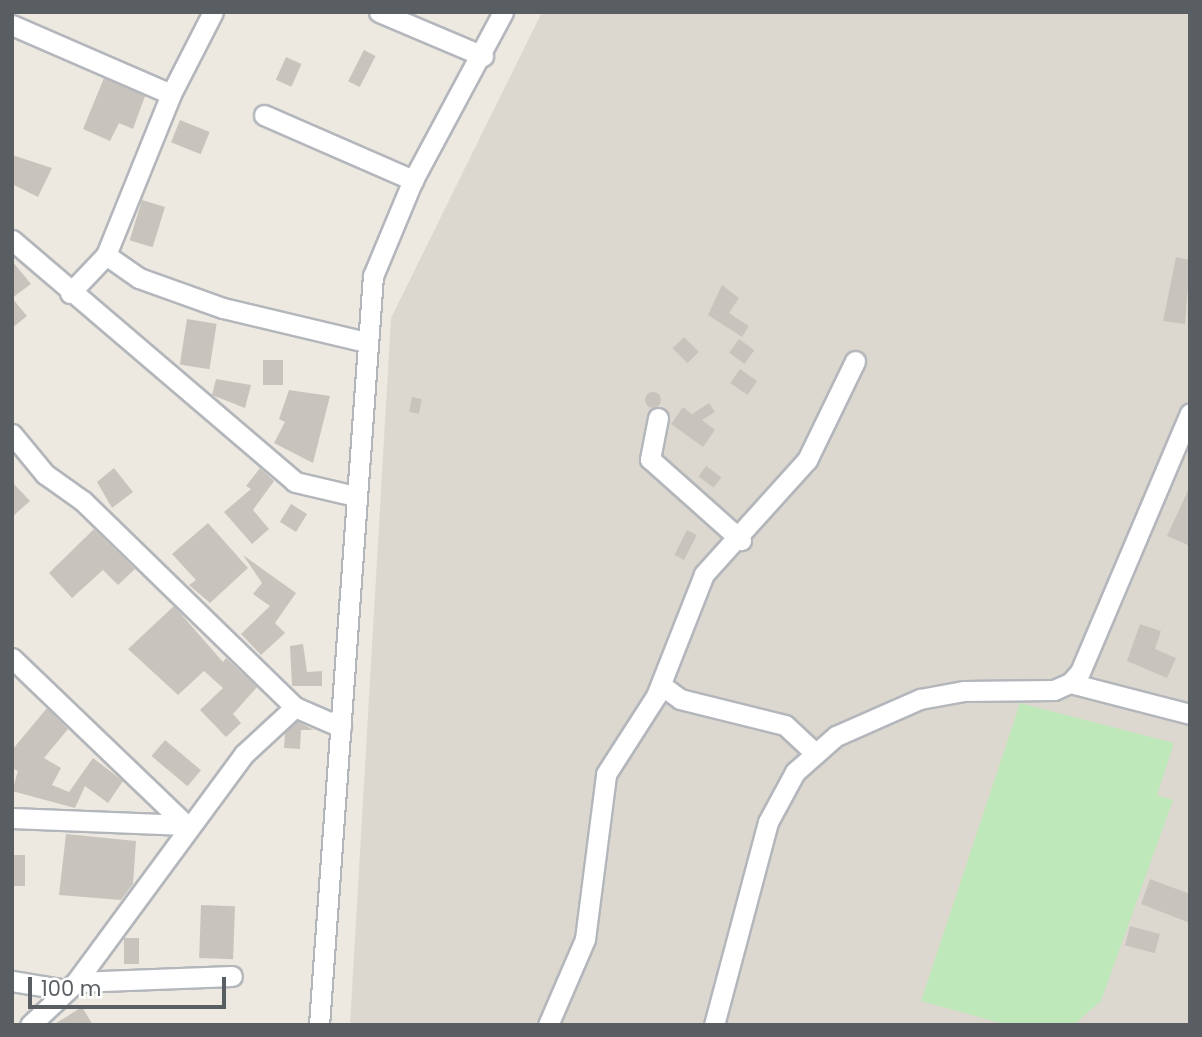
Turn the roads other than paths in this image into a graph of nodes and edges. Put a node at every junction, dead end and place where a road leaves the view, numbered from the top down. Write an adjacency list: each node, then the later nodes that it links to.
1 (213, 12): 6 (street)
2 (379, 12): 5 (street)
3 (503, 12): 5 (street)
4 (12, 25): 6 (street)
5 (483, 56): 8 (street)
6 (171, 94): 10 (street)
7 (264, 115): 8 (street)
8 (413, 180): 12 (street)
9 (12, 240): 11 (street)
10 (106, 255): 11 (street); 12 (street)
11 (70, 293): 17 (street)
12 (366, 342): 17 (street)
13 (855, 361): 18 (street)
14 (1190, 413): 20 (street)
15 (658, 418): 18 (street)
16 (12, 434): 22 (street)
17 (355, 496): 24 (street)
18 (741, 540): 21 (street)
19 (12, 659): 27 (street)
20 (1070, 683): 23 (street); 25 (street)
21 (661, 685): 25 (street); 33 (street)
22 (295, 707): 24 (street); 27 (street)
23 (1190, 713)
24 (341, 727): 32 (street)
25 (815, 753): 34 (street)
26 (12, 818): 27 (street)
27 (186, 825): 30 (street)
28 (232, 976): 30 (street)
29 (12, 981): 30 (street)
30 (72, 986): 31 (street)
31 (30, 1025)
32 (319, 1025)
33 (548, 1025)
34 (713, 1025)

